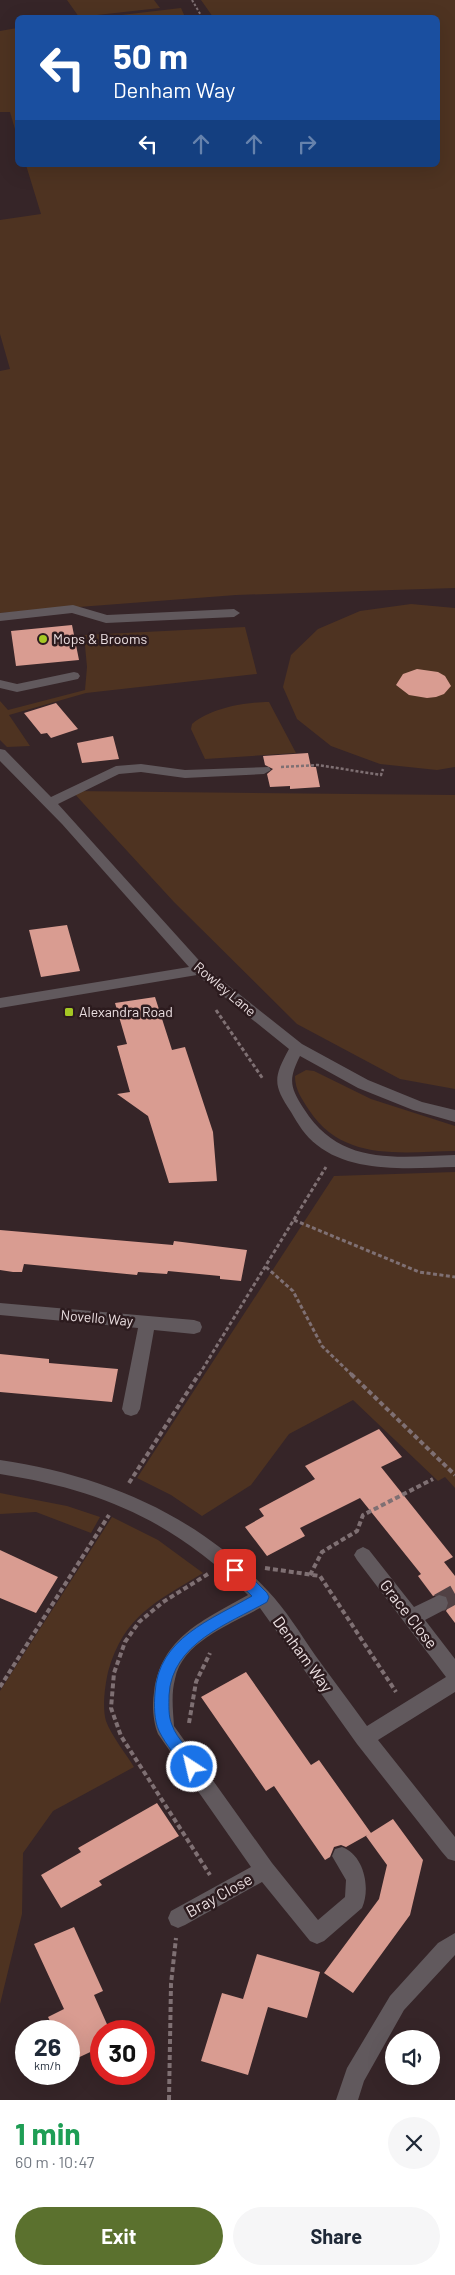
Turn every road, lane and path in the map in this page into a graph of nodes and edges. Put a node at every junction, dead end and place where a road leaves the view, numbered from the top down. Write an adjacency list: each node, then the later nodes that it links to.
1 (192, 0): 2 (path)
2 (201, 15)
3 (234, 613): 4 (street)
4 (0, 617)
5 (74, 676): 6 (street)
6 (0, 684)
7 (0, 753): 10 (street, Rowley Lane)
8 (383, 769): 9 (path)
9 (264, 770): 10 (street)
10 (49, 803): 11 (street, Rowley Lane)
11 (200, 970): 12 (street); 14 (street, Rowley Lane)
12 (0, 1003)
13 (210, 1003): 15 (path)
14 (297, 1048): 16 (street, Rowley Lane); 17 (street)
15 (268, 1088)
16 (455, 1116)
17 (455, 1161)
18 (321, 1162): 19 (path)
19 (294, 1220): 20 (path); 21 (path)
20 (266, 1267): 27 (path); 29 (path)
21 (455, 1276)
22 (0, 1309): 23 (street, Novello Way)
23 (147, 1323): 24 (street, Novello Way); 25 (street)
24 (194, 1327)
25 (131, 1409)
26 (0, 1467): 29 (street, Denham Way)
27 (455, 1475)
28 (433, 1479): 32 (path)
29 (120, 1496): 31 (street, Denham Way); 39 (path)
30 (363, 1555): 35 (street, Grace Close)
31 (226, 1562): 32 (path); 33 (street, Denham Way)
32 (310, 1575): 40 (path)
33 (262, 1597): 41 (street, Denham Way); 42 (street, Bray Close)
34 (439, 1603): 35 (street)
35 (412, 1618): 37 (street, Grace Close)
36 (212, 1648): 42 (path)
37 (455, 1674)
38 (455, 1682): 40 (street)
39 (0, 1687)
40 (408, 1711): 41 (street)
41 (364, 1738): 43 (street, Denham Way)
42 (184, 1756): 45 (street, Bray Close)
43 (455, 1852)
44 (342, 1856): 45 (street)
45 (265, 1870): 46 (street, Bray Close)
46 (178, 1918): 48 (path)
47 (455, 1943): 49 (street)
48 (169, 2100)
49 (347, 2100)

